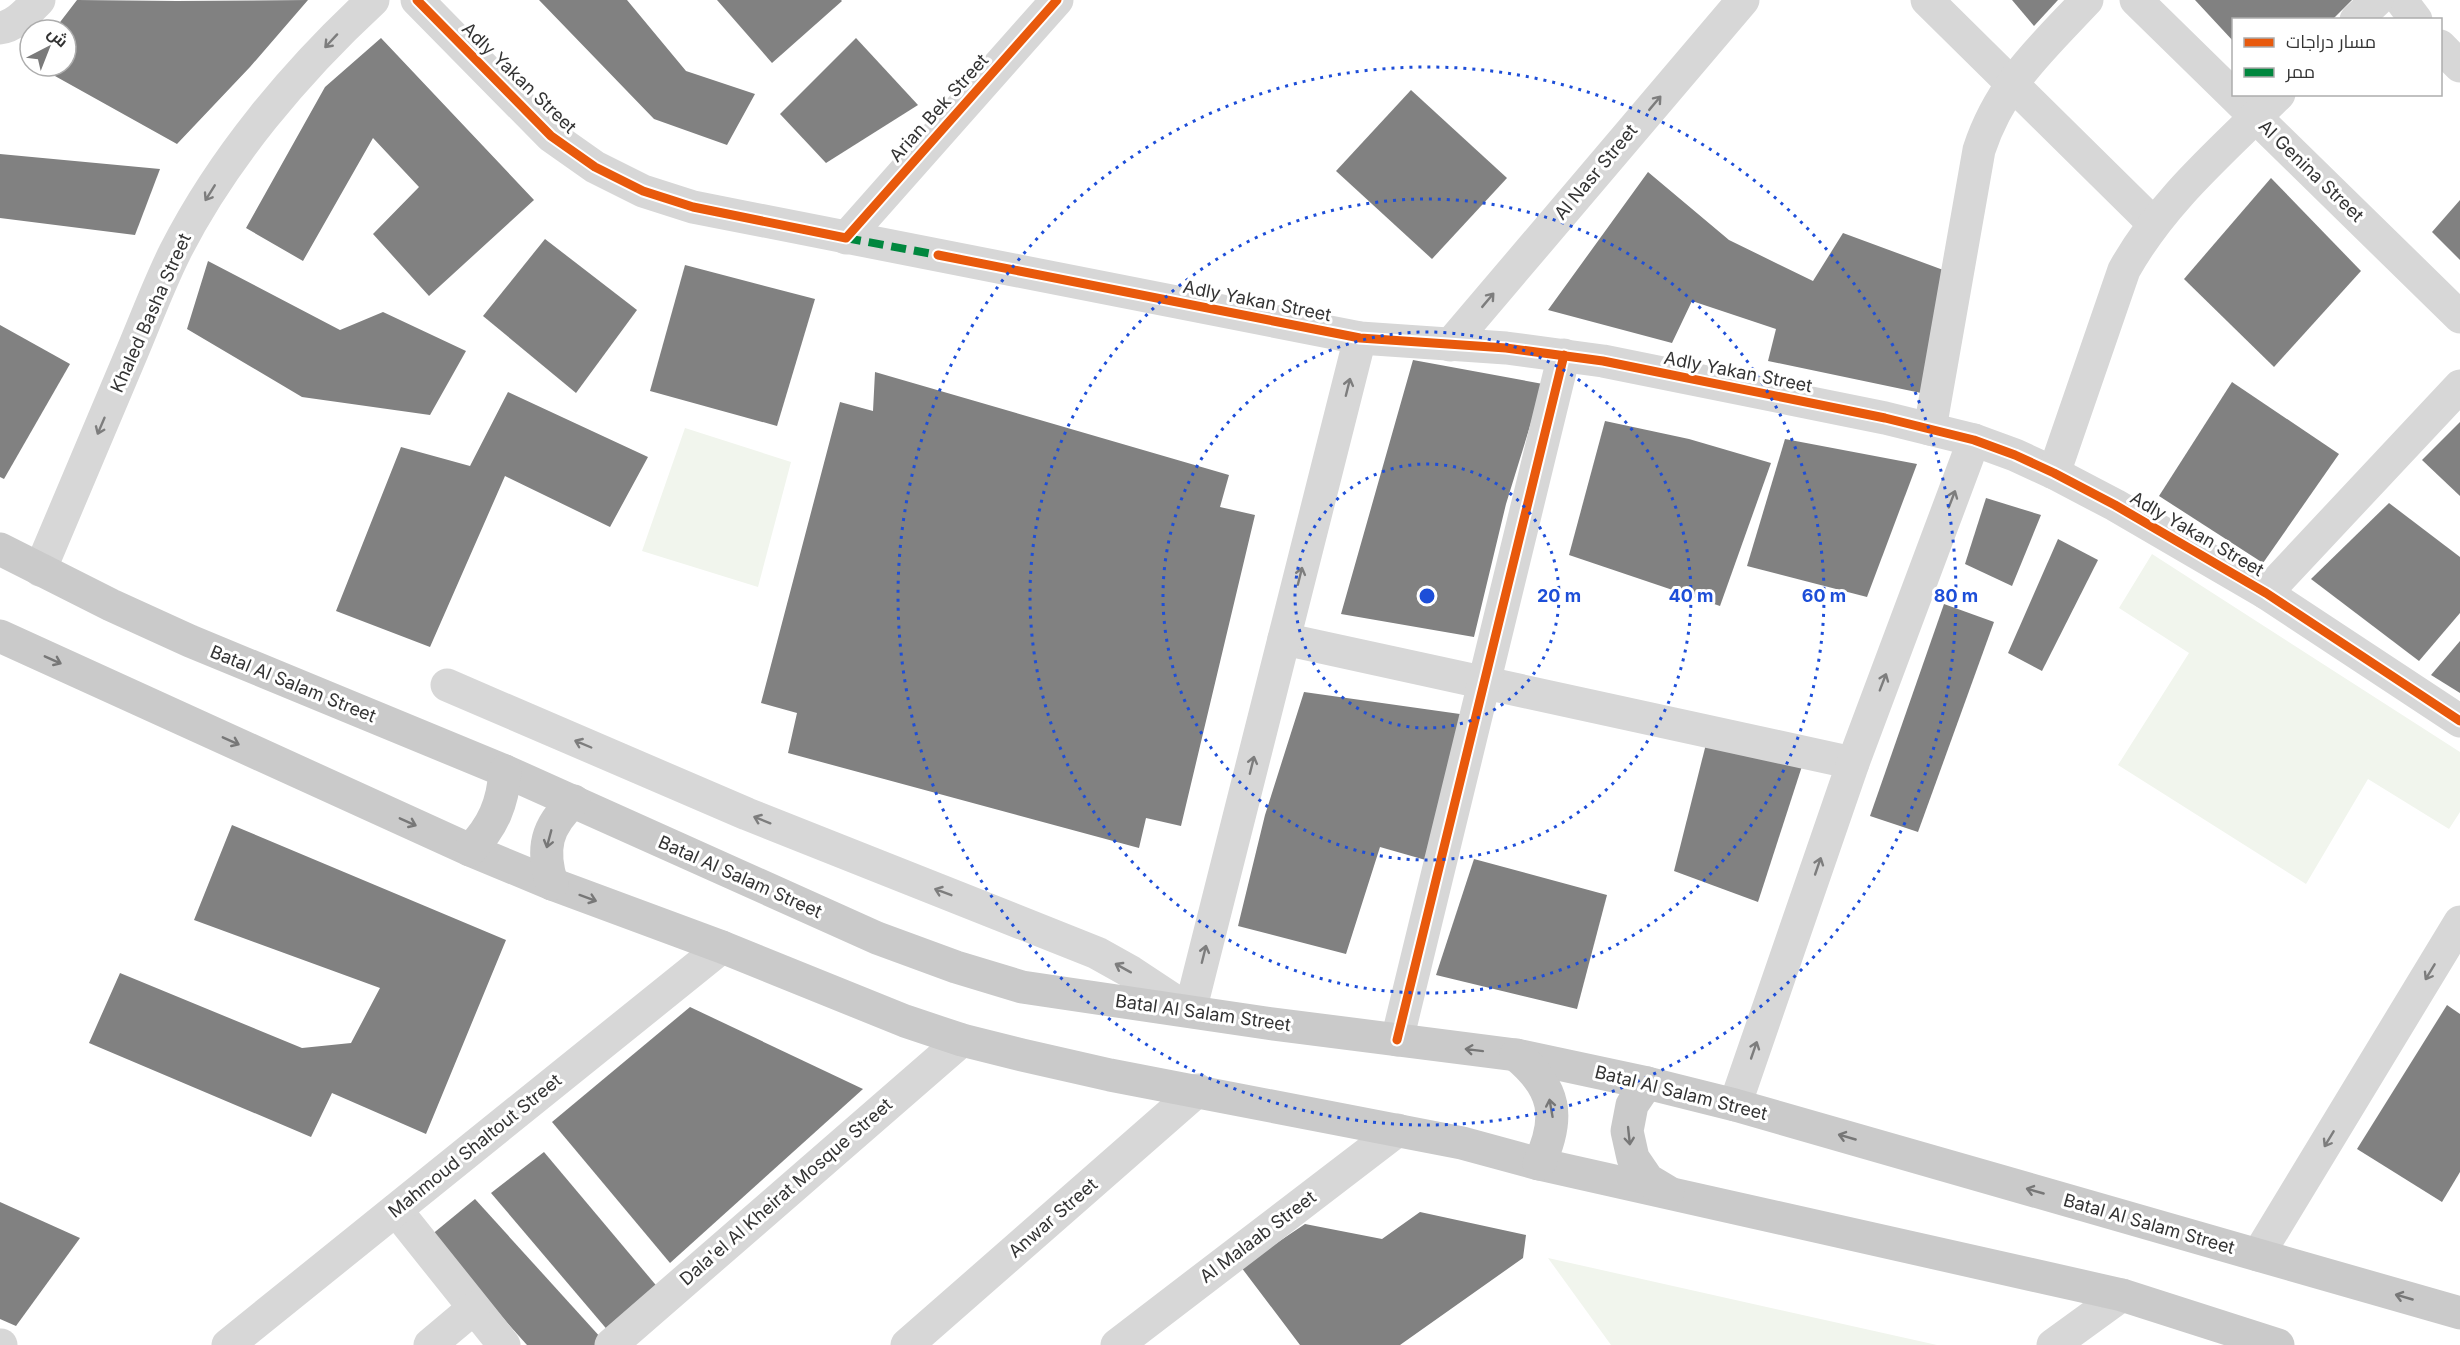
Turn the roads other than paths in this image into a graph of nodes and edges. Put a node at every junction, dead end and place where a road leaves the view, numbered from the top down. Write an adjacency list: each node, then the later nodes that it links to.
1 (39, 0): 13 (street)
2 (373, 0): 32 (street, Khaled Basha Street, one-way to 32)
3 (417, 0): 22 (street, Adly Yakan Street)
4 (1057, 0): 22 (street, Arian Bek Street)
5 (1743, 0): 25 (street, Al Nasr Street, one-way to 5)
6 (1927, 0): 16 (street)
7 (2087, 0): 16 (street)
8 (2136, 0): 17 (street, Al Genina Street)
9 (2377, 0): 11 (street)
10 (2401, 0): 12 (street)
11 (2358, 18)
12 (2414, 18)
13 (0, 28)
14 (2442, 48): 15 (street)
15 (2460, 66)
16 (2010, 84): 21 (street); 28 (street)
17 (2232, 94)
18 (2234, 96): 20 (street, Al Genina Street)
19 (2277, 96): 20 (street)
20 (2256, 118): 21 (street); 23 (street, Al Genina Street)
21 (2153, 223): 30 (street)
22 (846, 238): 24 (street, Adly Yakan Street)
23 (2460, 317)
24 (1360, 338): 25 (street, Adly Yakan Street); 35 (street, one-way to 24)
25 (1450, 345): 26 (street, Adly Yakan Street)
26 (1564, 355): 28 (street, Adly Yakan Street); 36 (street)
27 (2460, 386): 33 (street)
28 (1930, 429): 29 (street, Adly Yakan Street)
29 (1974, 441): 30 (street, Adly Yakan Street); 39 (street, one-way to 29)
30 (2055, 473): 33 (street, Adly Yakan Street)
31 (0, 549): 32 (main road, Batal Al Salam Street)
32 (40, 570): 40 (main road, Batal Al Salam Street)
33 (2266, 593): 38 (street, Adly Yakan Street)
34 (0, 636): 42 (main road, one-way to 42)
35 (1284, 639): 36 (street); 46 (street, one-way to 35)
36 (1485, 682): 39 (street); 48 (street)
37 (447, 685): 46 (street, one-way to 37)
38 (2460, 721)
39 (1852, 763): 52 (street, one-way to 39)
40 (505, 771): 41 (main road, Batal Al Salam Street); 42 (main road)
41 (574, 801): 43 (main road, one-way to 43); 46 (main road, Batal Al Salam Street)
42 (470, 850): 43 (main road)
43 (552, 884): 45 (main road, one-way to 45)
44 (2460, 922): 57 (street, one-way to 57)
45 (722, 947): 47 (main road); 56 (street, Mahmoud Shaltout Street)
46 (1190, 1011): 48 (main road, Batal Al Salam Street)
47 (962, 1040): 51 (main road); 64 (street, Dala'el Al Kheirat Mosque Street)
48 (1397, 1040): 49 (main road, Batal Al Salam Street, one-way to 48)
49 (1516, 1055): 50 (main road, Batal Al Salam Street); 54 (main road, one-way to 49)
50 (1647, 1083): 52 (main road, Batal Al Salam Street); 55 (main road, one-way to 55)
51 (1198, 1090): 53 (main road); 65 (street, Anwar Street)
52 (1736, 1105): 57 (main road, Batal Al Salam Street, one-way to 52)
53 (1398, 1130): 54 (main road); 66 (street, Al Malaab Street)
54 (1539, 1164): 55 (main road)
55 (1671, 1194): 58 (main road)
56 (396, 1210): 59 (street); 61 (street, Mahmoud Shaltout Street)
57 (2258, 1256): 60 (main road, Batal Al Salam Street, one-way to 57)
58 (2122, 1295): 67 (street); 68 (main road)
59 (474, 1308): 62 (street); 63 (street)
60 (2460, 1313)
61 (228, 1345)
62 (430, 1345)
63 (504, 1345)
64 (611, 1345)
65 (908, 1345)
66 (1117, 1345)
67 (2053, 1345)
68 (2278, 1345)

